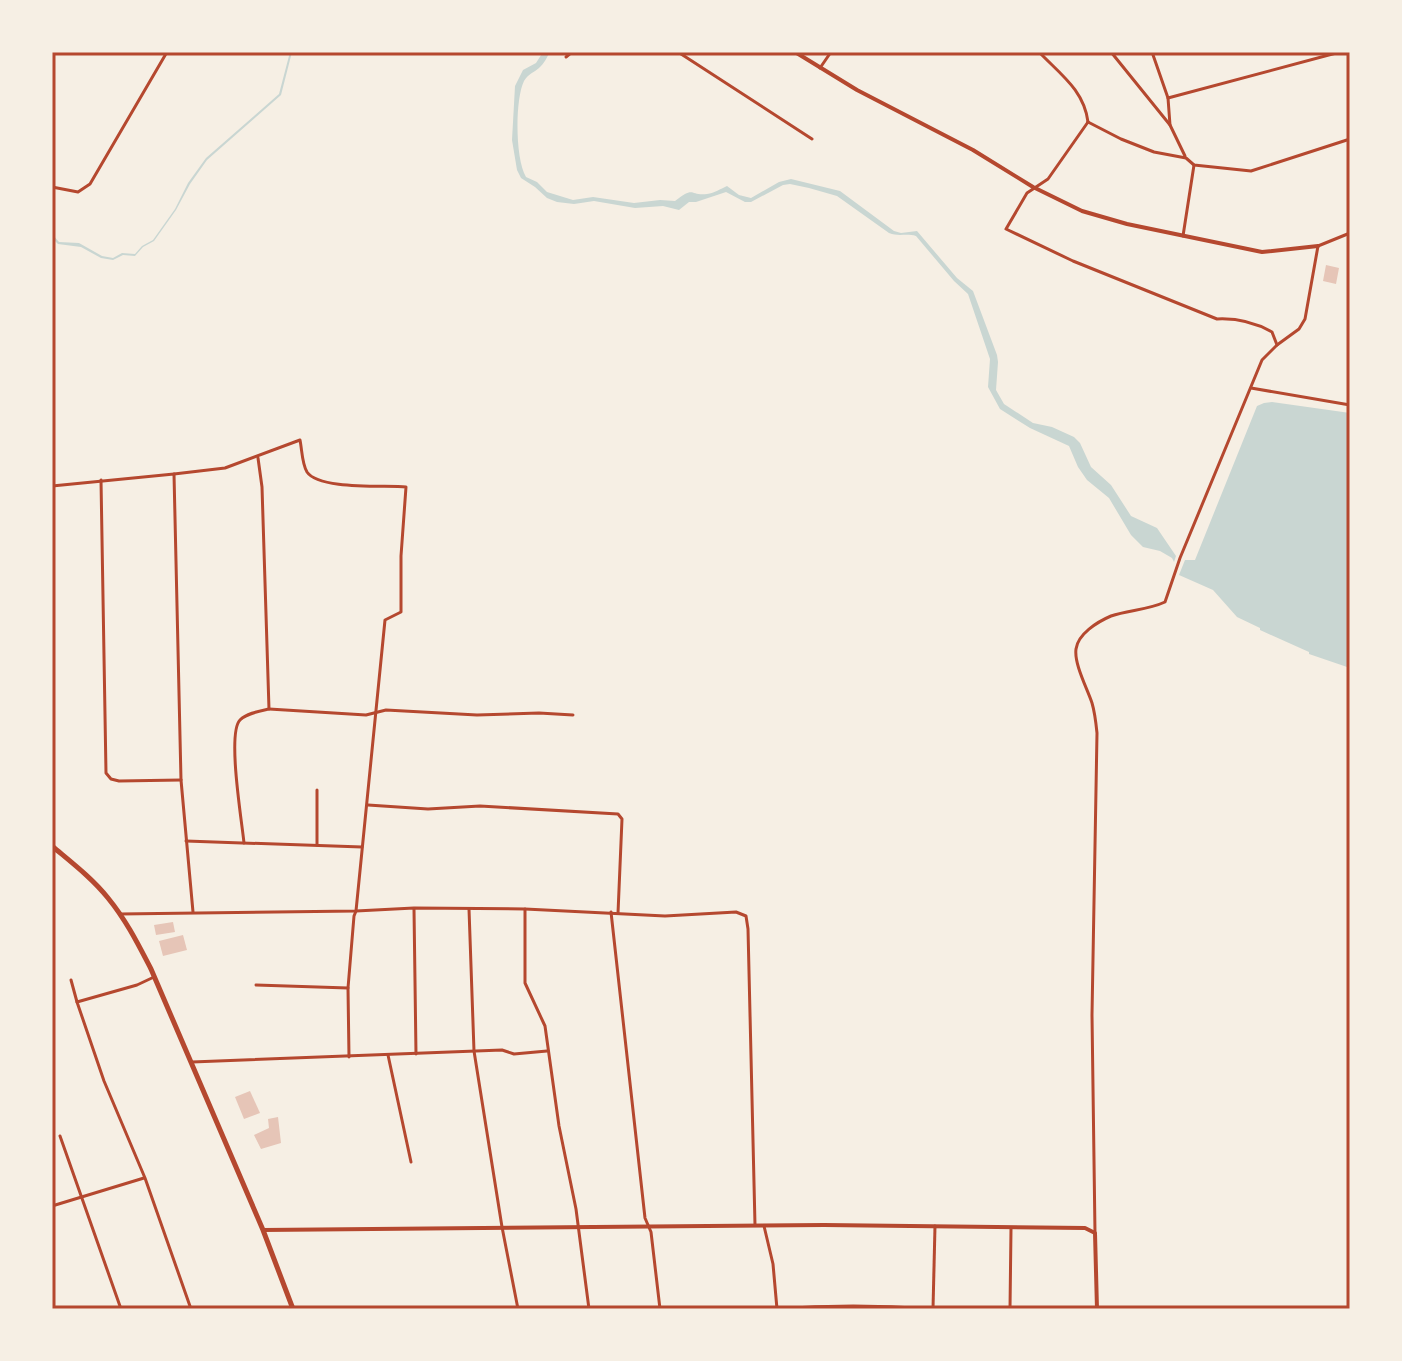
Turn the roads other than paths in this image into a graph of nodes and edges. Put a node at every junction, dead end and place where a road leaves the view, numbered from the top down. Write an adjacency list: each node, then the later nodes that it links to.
1 (167, 52): 19 (street)
2 (572, 52): 10 (street)
3 (678, 52): 15 (street)
4 (795, 52): 11 (street)
5 (831, 52): 11 (street)
6 (1039, 52): 13 (street)
7 (1111, 52): 14 (street)
8 (1152, 52): 12 (street)
9 (1340, 52): 12 (street)
10 (566, 57)
11 (820, 68): 20 (street)
12 (1168, 98): 14 (street)
13 (1088, 122): 17 (street); 20 (street)
14 (1170, 125): 17 (street)
15 (812, 139)
16 (1350, 139): 18 (street)
17 (1186, 158): 18 (street)
18 (1194, 165): 22 (street)
19 (52, 187)
20 (1033, 187): 22 (street); 24 (street)
21 (1350, 233): 23 (street)
22 (1183, 236): 23 (street)
23 (1318, 246): 24 (street)
24 (1277, 345): 25 (street)
25 (1251, 387): 26 (street); 74 (street)
26 (1350, 405)
27 (258, 457): 28 (street); 31 (street); 32 (street)
28 (174, 474): 29 (street); 34 (street)
29 (101, 480): 30 (street); 34 (street)
30 (52, 486)
31 (269, 709): 32 (street); 38 (street)
32 (375, 713): 33 (street); 36 (street)
33 (573, 715)
34 (181, 780): 37 (street)
35 (317, 790): 39 (street)
36 (368, 805): 41 (street); 48 (street)
37 (186, 841): 38 (street); 46 (street)
38 (244, 843): 39 (street)
39 (317, 845): 41 (street)
40 (52, 846): 49 (main road)
41 (362, 847): 45 (street)
42 (414, 908): 43 (street); 45 (street); 57 (street)
43 (469, 909): 44 (street); 55 (street)
44 (525, 909): 47 (street); 56 (street)
45 (356, 911): 46 (street); 53 (street)
46 (193, 912): 49 (street)
47 (611, 912): 48 (street); 69 (street)
48 (618, 913): 70 (street)
49 (120, 914): 50 (main road)
50 (155, 976): 54 (street); 60 (main road)
51 (71, 980): 54 (street)
52 (256, 985): 53 (street)
53 (348, 988): 59 (street)
54 (77, 1002): 63 (street)
55 (474, 1051): 56 (street); 57 (street); 68 (street)
56 (548, 1051): 71 (street)
57 (416, 1054): 58 (street)
58 (388, 1055): 59 (street); 62 (street)
59 (349, 1057): 60 (street)
60 (192, 1062): 73 (main road)
61 (60, 1136): 64 (street)
62 (411, 1162)
63 (145, 1178): 64 (street); 76 (street)
64 (82, 1196): 65 (street); 75 (street)
65 (52, 1206)
66 (764, 1226): 67 (street); 70 (street); 81 (street)
67 (935, 1226): 72 (street); 82 (street)
68 (502, 1227): 71 (street); 73 (street); 78 (street)
69 (649, 1227): 70 (street); 71 (street); 80 (street)
70 (755, 1227)
71 (578, 1228): 79 (street)
72 (1011, 1229): 74 (street); 83 (street)
73 (263, 1230): 77 (main road)
74 (1095, 1233): 84 (street)
75 (121, 1309)
76 (191, 1309)
77 (293, 1309)
78 (518, 1309)
79 (589, 1309)
80 (660, 1309)
81 (777, 1309): 82 (street)
82 (932, 1309)
83 (1010, 1309)
84 (1097, 1309)

